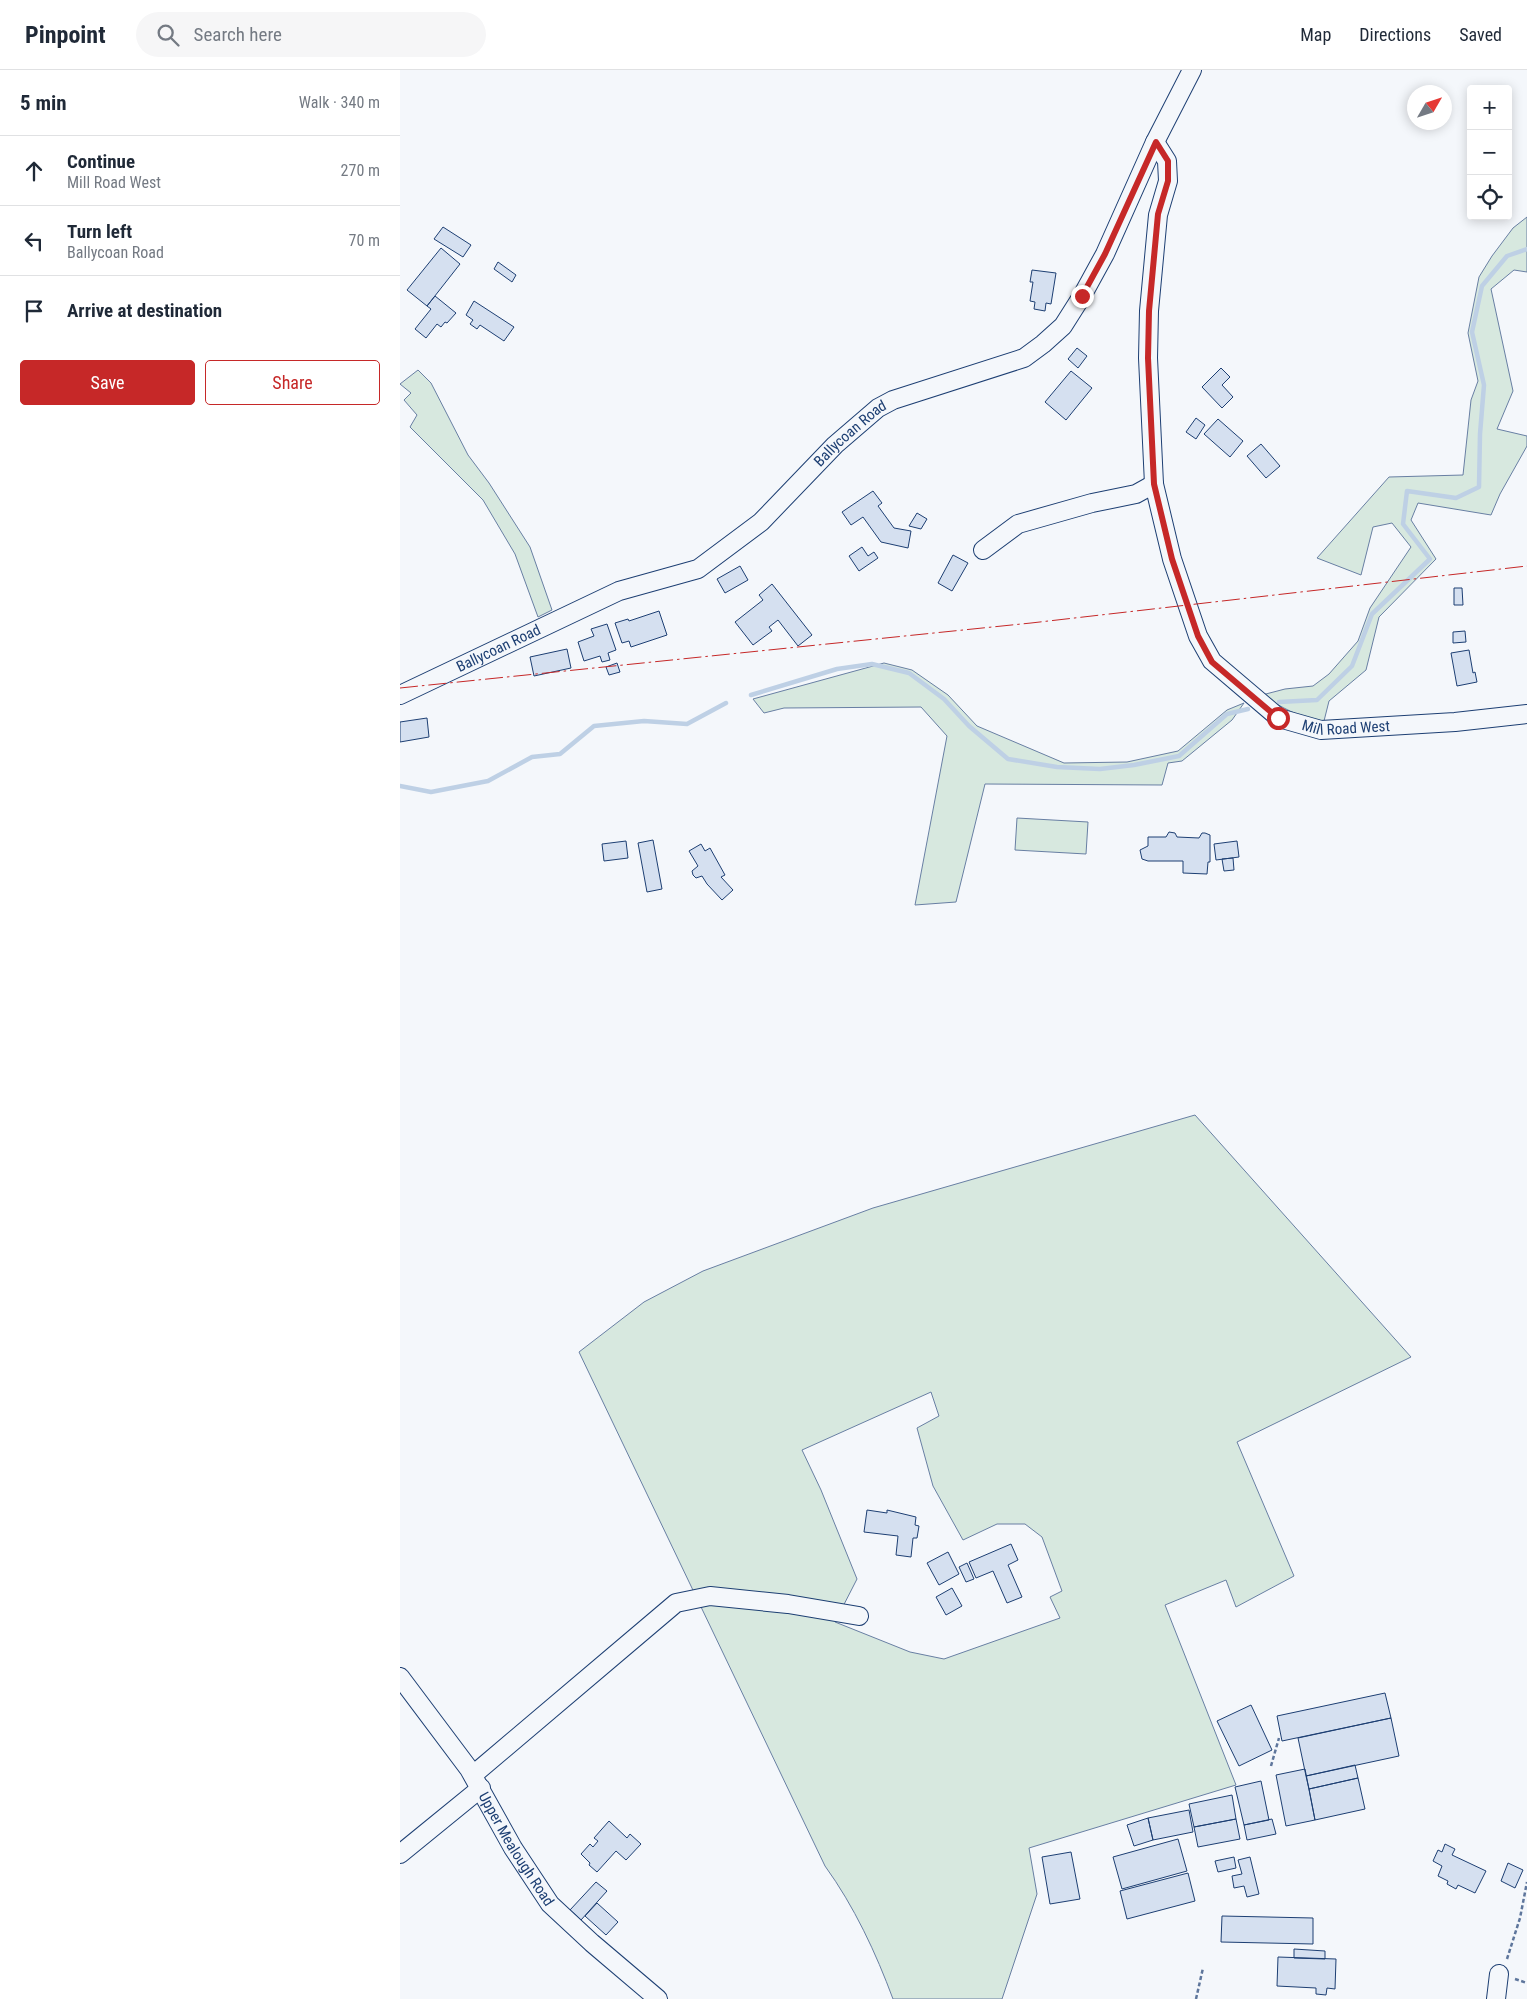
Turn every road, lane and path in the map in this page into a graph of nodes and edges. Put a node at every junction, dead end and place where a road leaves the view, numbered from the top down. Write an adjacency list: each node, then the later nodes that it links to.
1 (1192, 70): 2 (street, Ballycoan Road)
2 (1156, 142): 3 (street, Mill Road West); 5 (street, Ballycoan Road)
3 (1154, 484): 4 (street); 6 (street, Mill Road West)
4 (983, 550)
5 (400, 695)
6 (1527, 714)
7 (860, 1616): 11 (street)
8 (400, 1677): 11 (street, Upper Mealough Road)
9 (1279, 1738): 10 (path)
10 (1271, 1766)
11 (477, 1781): 12 (street); 17 (street, Upper Mealough Road)
12 (400, 1854)
13 (1527, 1882): 15 (path)
14 (1203, 1968): 18 (path)
15 (1504, 1975): 16 (path); 19 (street)
16 (1527, 1983)
17 (658, 1999)
18 (1196, 1999)
19 (1496, 1999)

